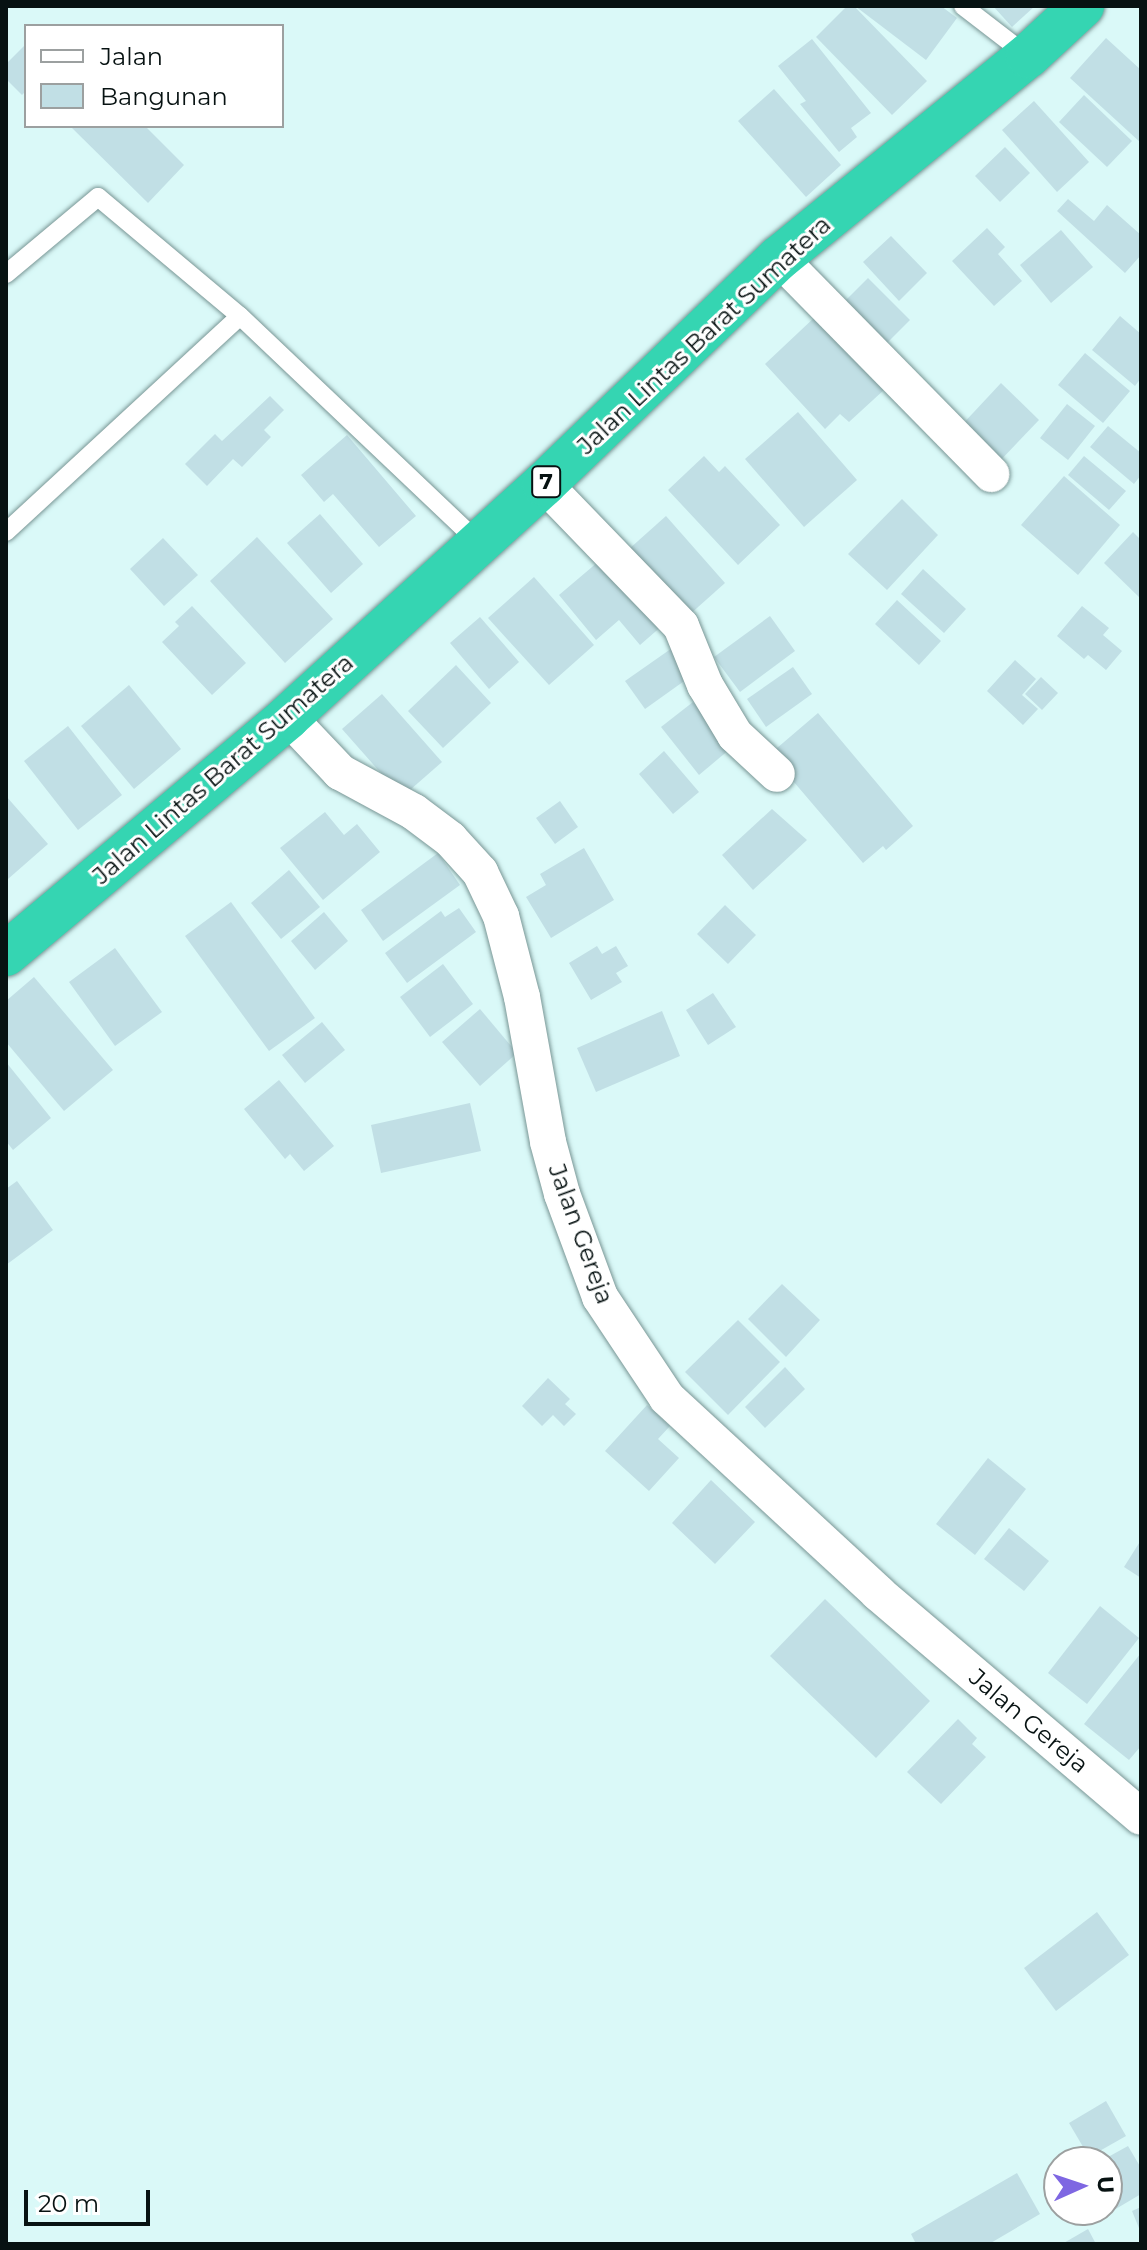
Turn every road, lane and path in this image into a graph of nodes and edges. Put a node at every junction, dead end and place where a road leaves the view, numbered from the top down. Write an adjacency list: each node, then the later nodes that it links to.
1 (963, 6): 3 (lane)
2 (1082, 6): 3 (highway, Jalan Lintas Barat Sumatera / 7)
3 (1028, 56): 4 (highway, Jalan Lintas Barat Sumatera / 7)
4 (779, 258): 7 (street); 8 (highway, Jalan Lintas Barat Sumatera / 7)
5 (6, 274): 6 (lane)
6 (240, 316): 9 (lane); 10 (lane)
7 (991, 474)
8 (544, 484): 10 (highway, Jalan Lintas Barat Sumatera / 7); 12 (street)
9 (6, 532)
10 (479, 543): 11 (highway, Jalan Lintas Barat Sumatera / 7)
11 (288, 717): 13 (highway, Jalan Lintas Barat Sumatera / 7); 14 (street, Jalan Gereja)
12 (777, 774)
13 (6, 954)
14 (1141, 1817)

